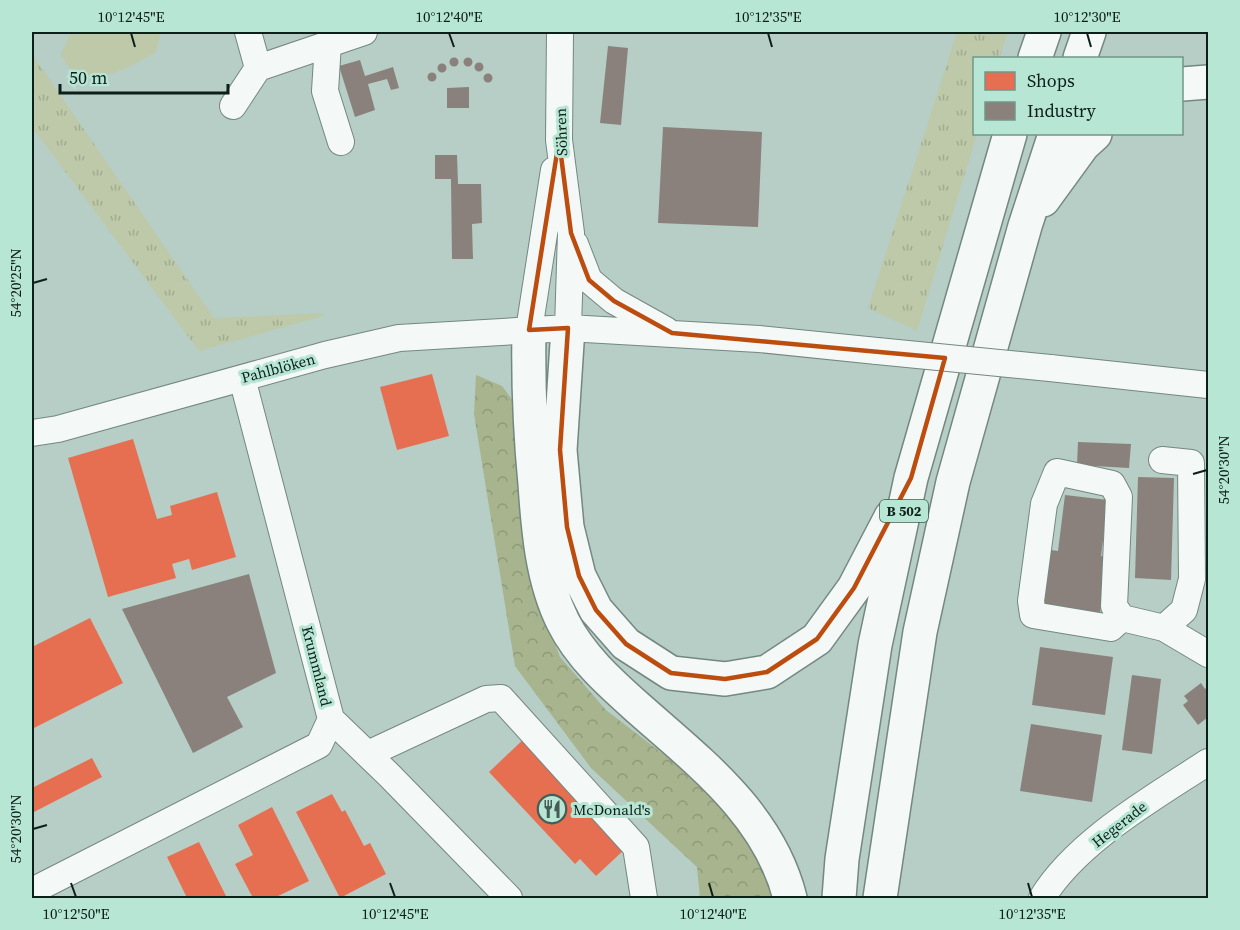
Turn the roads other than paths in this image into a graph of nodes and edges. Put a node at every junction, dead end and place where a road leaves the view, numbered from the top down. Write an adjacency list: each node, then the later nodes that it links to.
1 (248, 32): 9 (street)
2 (364, 32): 6 (street)
3 (560, 32): 16 (street, Söhren)
4 (1044, 32): 7 (highway)
5 (1089, 32): 8 (highway)
6 (328, 43): 9 (street); 17 (street)
7 (1035, 57)
8 (1080, 57)
9 (258, 68): 12 (street)
10 (1209, 82): 11 (highway)
11 (1183, 84)
12 (233, 106)
13 (1010, 135): 27 (highway, B 502)
14 (1055, 135): 18 (highway, B 502)
15 (1094, 135): 18 (highway)
16 (559, 140): 19 (street, Söhren); 21 (street)
17 (341, 142)
18 (1025, 226): 39 (highway, B 502)
19 (571, 233): 20 (street); 22 (street)
20 (568, 328): 21 (street, Pahlblöken); 22 (street, Pahlblöken); 27 (highway)
21 (529, 330): 23 (street, Pahlblöken); 37 (highway)
22 (672, 333): 24 (street, Pahlblöken, bridge)
23 (242, 378): 25 (street, Pahlblöken); 31 (street, Krummland)
24 (1209, 385)
25 (32, 433)
26 (1162, 460): 29 (street)
27 (911, 478): 38 (highway, B 502)
28 (1122, 618): 28 (street); 29 (street)
29 (1164, 628): 30 (street)
30 (1209, 654)
31 (331, 719): 32 (street); 34 (street, Krummland)
32 (368, 754): 35 (street); 36 (street)
33 (1209, 762): 40 (street, Hegerade)
34 (32, 891)
35 (509, 898)
36 (644, 898)
37 (790, 898)
38 (839, 898)
39 (880, 898)
40 (1042, 898)

